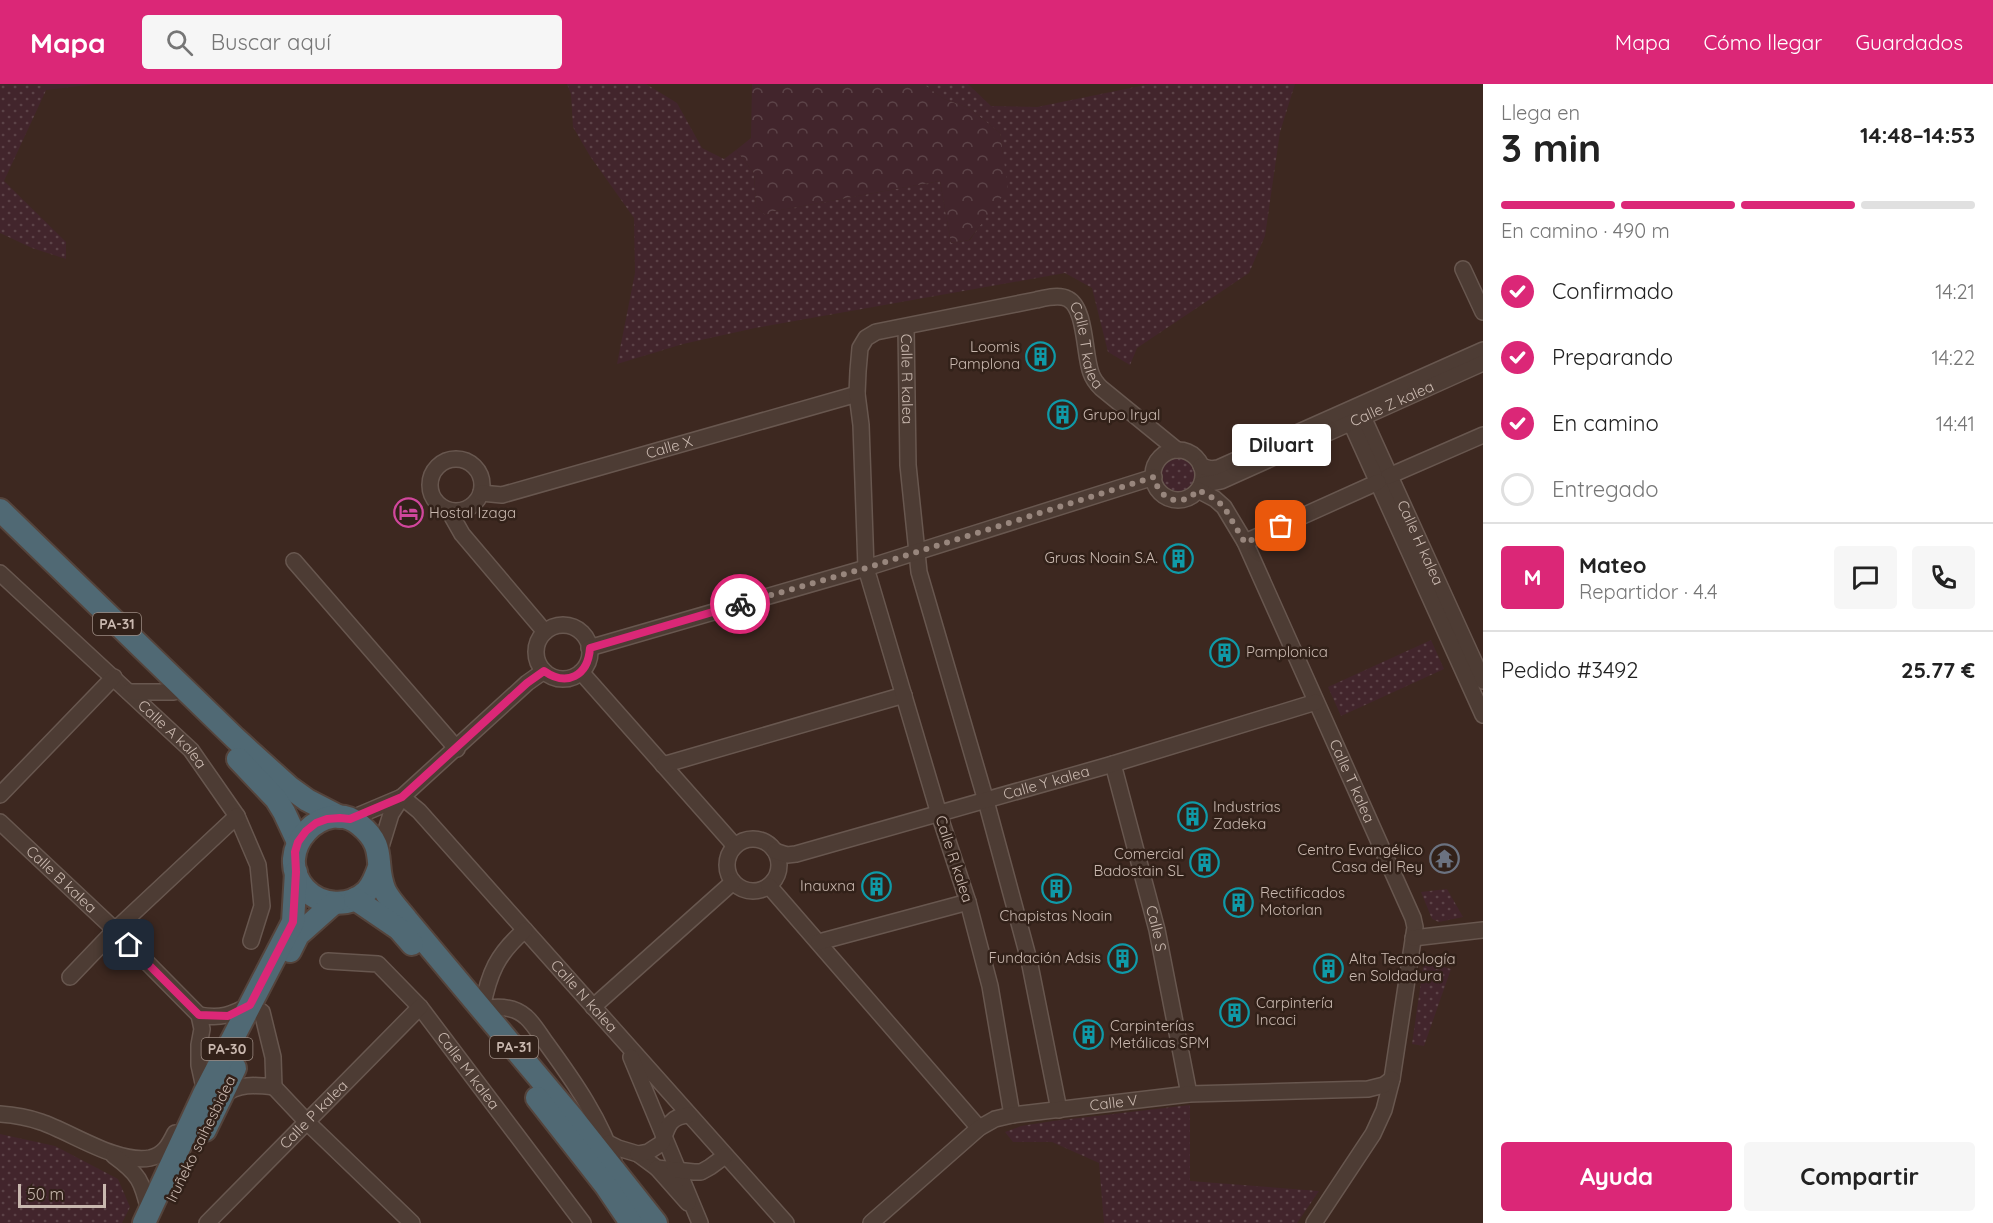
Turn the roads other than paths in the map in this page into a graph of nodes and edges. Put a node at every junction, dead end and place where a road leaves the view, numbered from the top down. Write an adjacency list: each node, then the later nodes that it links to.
1 (1463, 269): 2 (street)
2 (1483, 312)
3 (906, 327): 6 (street, Calle R kalea); 9 (street, Calle T kalea); 19 (street, Calle R kalea)
4 (1483, 350): 7 (street, Calle Z kalea)
5 (1483, 363): 7 (street, Calle Z kalea)
6 (857, 394): 14 (street, Calle X); 21 (street, Calle R kalea)
7 (1355, 414): 10 (street, Calle Z kalea); 12 (street, Calle H kalea); 13 (street, Calle Z kalea)
8 (1483, 435): 12 (street)
9 (1177, 450): 10 (street); 11 (street)
10 (1201, 466): 13 (street)
11 (1154, 477): 13 (street); 19 (street)
12 (1383, 479): 18 (street); 28 (street, Calle H kalea); 33 (street, Calle H kalea)
13 (1200, 488): 18 (street, Calle T kalea)
14 (481, 493): 16 (street); 16 (street)
15 (0, 510): 42 (highway, PA-31)
16 (448, 511): 23 (street)
17 (0, 527): 30 (highway, PA-31)
18 (1245, 543): 32 (street, Calle T kalea)
19 (917, 552): 21 (street); 39 (street, Calle R kalea)
20 (294, 561): 34 (street)
21 (866, 568): 24 (street); 31 (street, Calle R kalea)
22 (0, 573): 27 (street, Calle A kalea)
23 (546, 632): 24 (street); 25 (street)
24 (590, 648): 26 (street)
25 (544, 671): 26 (street); 34 (street)
26 (581, 672): 36 (street)
27 (114, 677): 29 (street, Calle A kalea); 37 (street)
28 (1483, 681)
29 (129, 692): 30 (street); 41 (street, Calle A kalea)
30 (174, 692): 44 (highway, PA-31)
31 (904, 695): 36 (street); 40 (street, Calle R kalea)
32 (1316, 702): 35 (street, Calle Y kalea); 56 (street, Calle T kalea)
33 (1483, 715)
34 (457, 749): 38 (street)
35 (1113, 764): 39 (street, Calle Y kalea); 69 (street, Calle S)
36 (663, 765): 45 (street)
37 (0, 795)
38 (402, 797): 42 (street); 47 (street); 54 (street, Calle N kalea)
39 (986, 801): 40 (street, Calle Y kalea); 71 (street, Calle R kalea)
40 (939, 814): 46 (street, Calle Y kalea); 52 (street, Calle R kalea)
41 (237, 816): 53 (street); 57 (street, Calle A kalea)
42 (345, 818): 44 (highway); 47 (highway, PA-31)
43 (0, 822): 53 (street, Calle B kalea)
44 (298, 842): 48 (highway, PA-31)
45 (735, 846): 46 (street); 49 (street)
46 (775, 851): 50 (street)
47 (379, 860): 51 (highway); 64 (highway, PA-31)
48 (296, 872): 51 (highway); 63 (highway, Iruñeko saihesbidea / PA-30)
49 (733, 882): 50 (street); 62 (street)
50 (769, 886): 58 (street)
51 (344, 901): 63 (highway, Iruñeko saihesbidea / PA-30); 90 (highway)
52 (968, 902): 58 (street); 74 (street, Calle R kalea)
53 (115, 930): 60 (street); 65 (street, Calle B kalea)
54 (525, 930): 62 (street, Calle N kalea); 64 (street)
55 (1483, 930): 56 (street)
56 (1413, 938): 67 (street, Calle T kalea)
57 (251, 941)
58 (819, 942): 76 (street)
59 (328, 961): 61 (street, Calle M kalea)
60 (70, 977)
61 (420, 1007): 75 (street, Calle P kalea); 89 (street, Calle M kalea)
62 (593, 1007): 66 (street, Calle N kalea)
63 (256, 1008): 65 (street); 68 (street); 70 (highway, Iruñeko saihesbidea / PA-30)
64 (482, 1009): 78 (street); 84 (highway, PA-31)
65 (199, 1015): 70 (street)
66 (625, 1044): 73 (street, Calle N kalea); 77 (street)
67 (1392, 1079): 69 (street, Calle V); 94 (street, Calle T kalea)
68 (274, 1087): 70 (street); 75 (street)
69 (1189, 1094): 71 (street, Calle V)
70 (212, 1096): 79 (street); 86 (highway, Iruñeko saihesbidea / PA-30)
71 (1059, 1110): 74 (street, Calle V)
72 (0, 1114): 79 (street)
73 (689, 1115): 77 (street); 81 (street, Calle N kalea)
74 (1012, 1115): 76 (street, Calle V)
75 (307, 1122): 87 (street, Calle P kalea); 88 (street)
76 (979, 1128): 93 (street, Calle V)
77 (665, 1135): 80 (street); 83 (street)
78 (608, 1143): 80 (street); 84 (street)
79 (109, 1152): 86 (street)
80 (638, 1154): 82 (street)
81 (725, 1156): 83 (street); 92 (street, Calle N kalea)
82 (657, 1168): 83 (street); 85 (street)
83 (680, 1170): 85 (street)
84 (618, 1174): 91 (highway, PA-31)
85 (698, 1218)
86 (151, 1220)
87 (207, 1223)
88 (412, 1223)
89 (583, 1223)
90 (631, 1223)
91 (656, 1223)
92 (786, 1223)
93 (872, 1223)
94 (1314, 1223)

